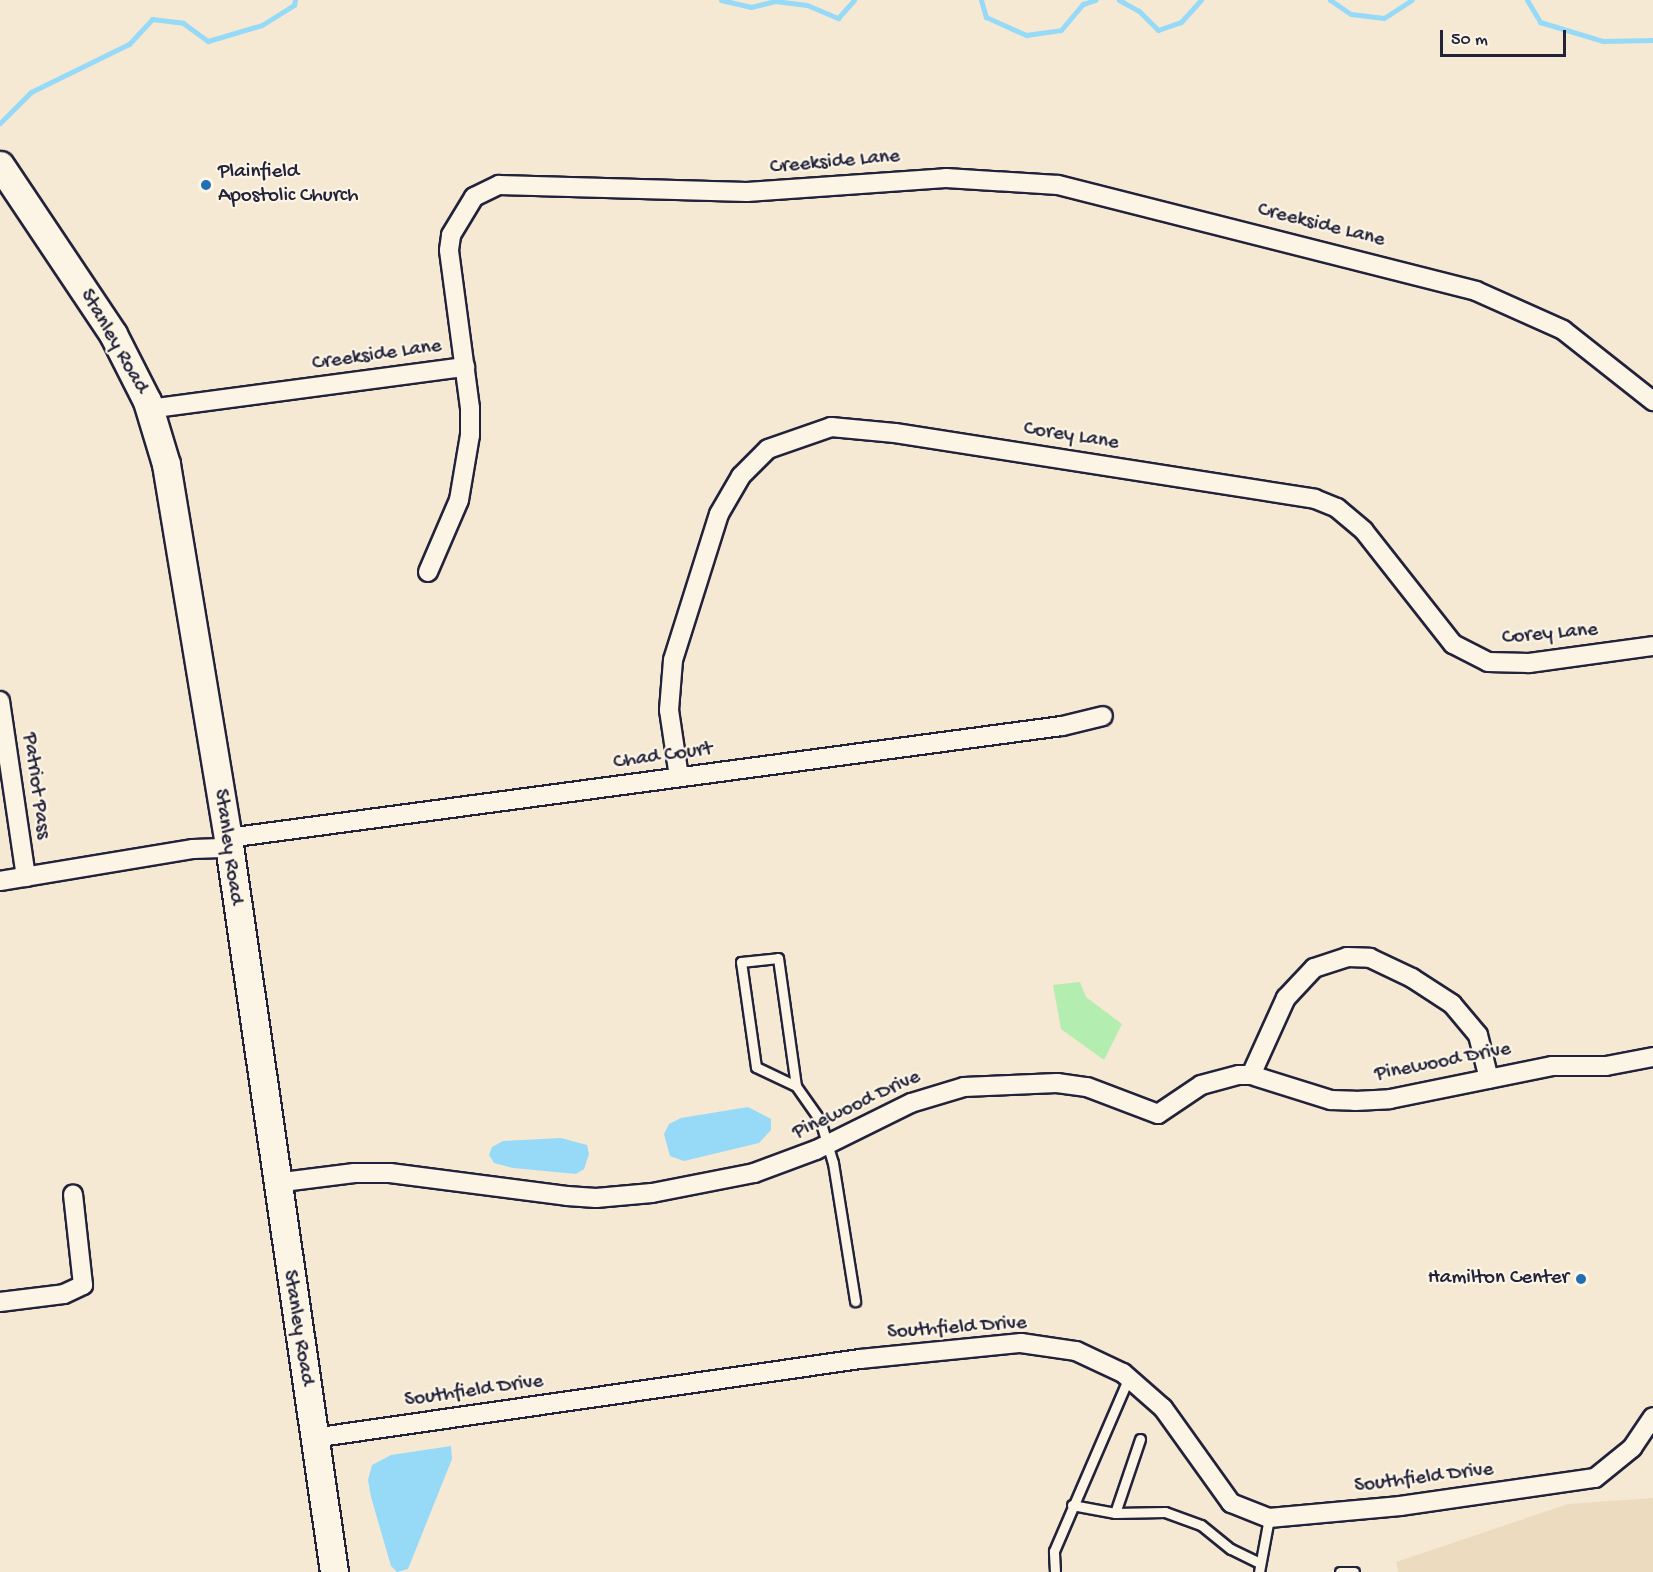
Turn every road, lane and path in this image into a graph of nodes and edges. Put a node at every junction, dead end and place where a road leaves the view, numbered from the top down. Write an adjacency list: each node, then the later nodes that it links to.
1 (0, 165): 4 (street, Stanley Road)
2 (465, 367): 3 (street, Creekside Lane); 4 (street, Creekside Lane); 5 (street)
3 (1653, 401)
4 (149, 409): 10 (street, Stanley Road)
5 (428, 573)
6 (1653, 646): 9 (street, Corey Lane)
7 (0, 701): 11 (street, Patriot Pass)
8 (1103, 716): 9 (street, Chad Court)
9 (679, 777): 10 (street, Chad Court)
10 (228, 843): 11 (street, Chad Court); 18 (street, Stanley Road)
11 (26, 878): 12 (street, Chad Court)
12 (0, 881)
13 (1653, 1057): 15 (street, Pinewood Drive)
14 (1251, 1075): 15 (street, Pinewood Drive); 15 (street); 17 (street, Pinewood Drive)
15 (1489, 1079)
16 (796, 1086): 16 (lane); 17 (lane)
17 (827, 1145): 18 (street, Pinewood Drive); 20 (lane)
18 (276, 1183): 24 (street, Stanley Road)
19 (73, 1195): 21 (street)
20 (855, 1301)
21 (0, 1302)
22 (1128, 1377): 24 (street, Southfield Drive); 26 (lane); 28 (street, Southfield Drive)
23 (1653, 1418): 28 (street, Southfield Drive)
24 (314, 1438): 30 (street, Stanley Road)
25 (1140, 1439): 27 (lane)
26 (1072, 1505): 27 (lane); 31 (lane)
27 (1115, 1513): 29 (lane)
28 (1269, 1518): 29 (lane)
29 (1259, 1567)
30 (334, 1572)
31 (1055, 1572)
32 (1340, 1572): 33 (lane)
33 (1354, 1572)

